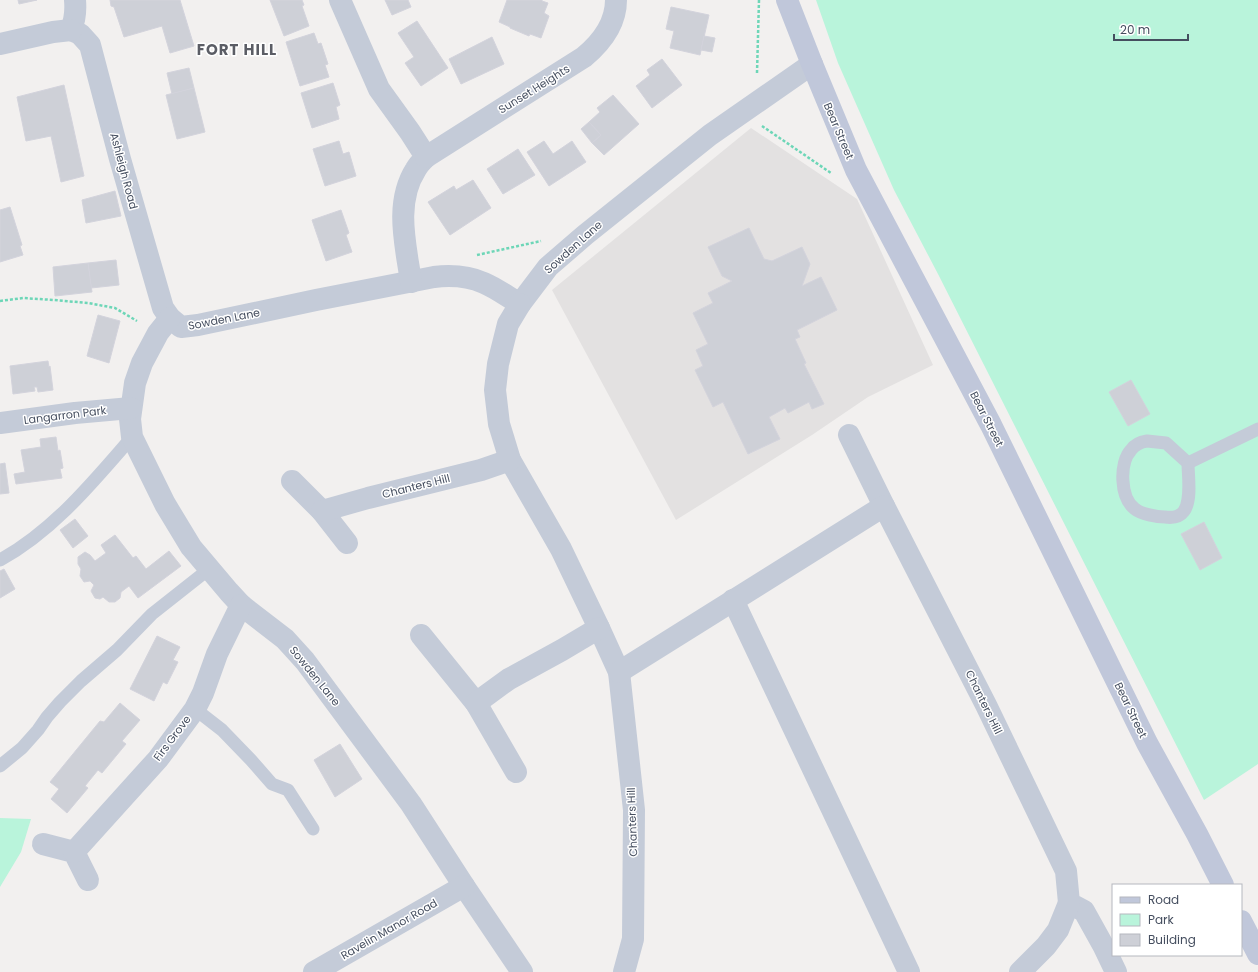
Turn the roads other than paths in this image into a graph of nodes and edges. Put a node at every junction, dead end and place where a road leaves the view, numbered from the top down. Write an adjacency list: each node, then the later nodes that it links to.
1 (75, 0): 5 (street)
2 (340, 0): 8 (street)
3 (616, 0): 8 (street, Sunset Heights)
4 (787, 0): 7 (street, Bear Street)
5 (71, 30): 6 (street); 11 (street, Ashleigh Road)
6 (0, 44)
7 (812, 64): 10 (street, Sowden Lane); 38 (street, Bear Street)
8 (426, 157): 9 (street, Sunset Heights)
9 (411, 282): 10 (street, Sowden Lane); 11 (street, Sowden Lane)
10 (520, 304): 17 (street, Chanters Hill)
11 (164, 326): 12 (street, Sowden Lane)
12 (131, 408): 13 (street, Langarron Park); 16 (street, Sowden Lane)
13 (0, 424)
14 (1258, 429): 18 (lane)
15 (849, 435): 20 (street, Chanters Hill)
16 (132, 437): 23 (lane); 24 (street, Sowden Lane)
17 (510, 460): 21 (street, Chanters Hill); 27 (street, Chanters Hill)
18 (1188, 462): 18 (lane)
19 (292, 481): 21 (street)
20 (884, 506): 25 (street); 40 (street, Chanters Hill)
21 (322, 511): 22 (street)
22 (347, 543)
23 (0, 560)
24 (209, 569): 26 (street, Sowden Lane); 32 (lane)
25 (733, 600): 29 (street); 46 (street)
26 (241, 605): 31 (street, Firs Grove); 39 (street, Sowden Lane)
27 (599, 628): 29 (street, Chanters Hill); 30 (street)
28 (422, 635): 30 (street)
29 (619, 672): 45 (street, Chanters Hill)
30 (476, 702): 33 (street)
31 (195, 709): 34 (lane); 36 (street, Firs Grove)
32 (0, 766)
33 (516, 772)
34 (313, 829)
35 (43, 844): 36 (street)
36 (74, 852): 37 (street)
37 (88, 880)
38 (1222, 884)
39 (464, 886): 43 (street, Ravelin Manor Road); 44 (street, Sowden Lane)
40 (1069, 904): 47 (street, Chanters Hill); 48 (street)
41 (1242, 923): 42 (street)
42 (1258, 954)
43 (314, 972)
44 (522, 972)
45 (624, 972)
46 (909, 972)
47 (1020, 972)
48 (1116, 972)

